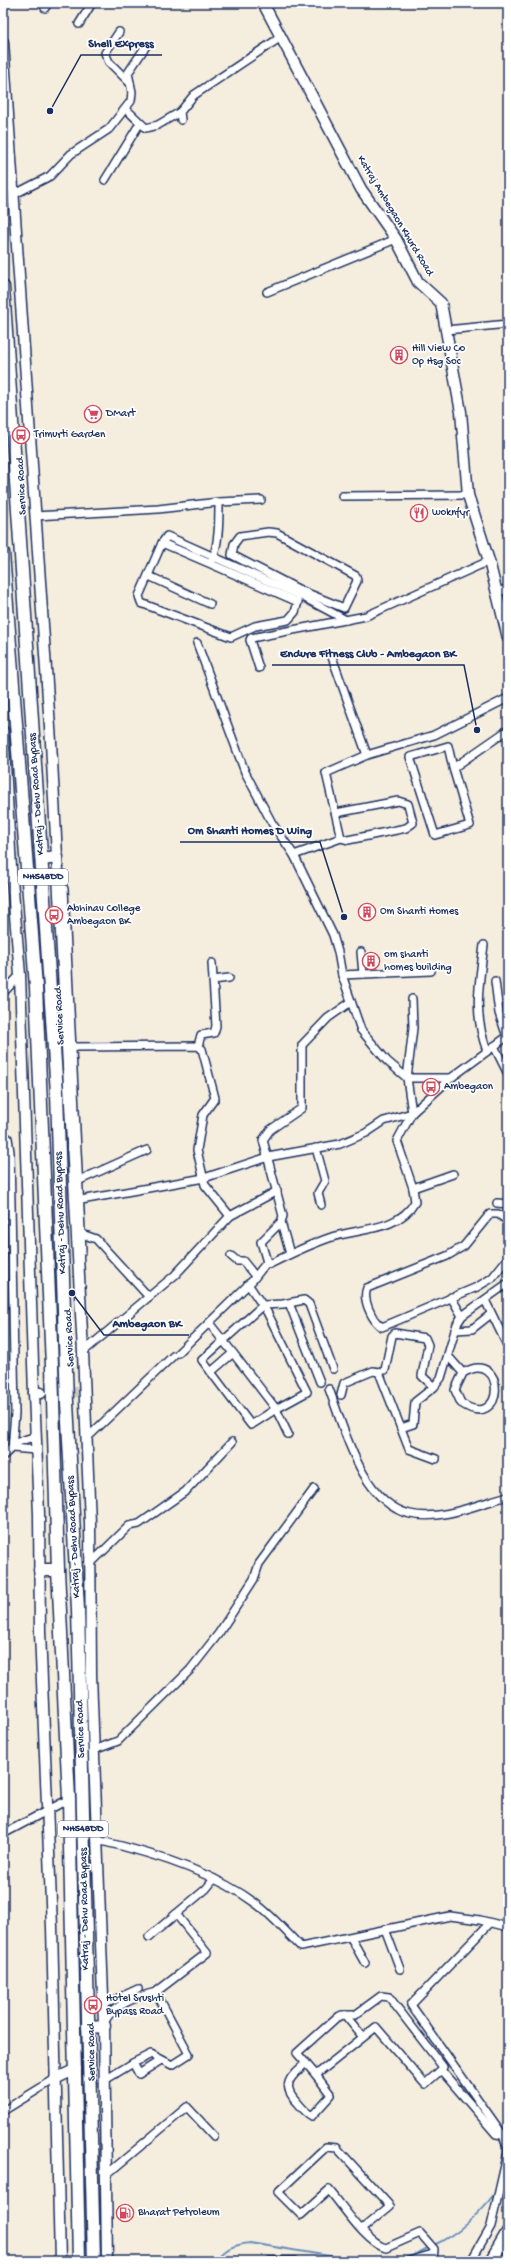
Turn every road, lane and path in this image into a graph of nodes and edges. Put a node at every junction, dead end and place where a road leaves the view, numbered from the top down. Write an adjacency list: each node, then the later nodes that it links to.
1 (92, 3): 3 (street)
2 (263, 3): 5 (street, Katraj Ambegaon Khurd Road)
3 (79, 24)
4 (119, 32): 8 (street)
5 (281, 36): 10 (street); 13 (street, Katraj Ambegaon Khurd Road)
6 (3, 42): 12 (street, Service Road)
7 (146, 46): 8 (street)
8 (130, 83): 9 (street)
9 (126, 109): 10 (street); 12 (street)
10 (140, 123): 11 (street)
11 (105, 180)
12 (13, 195): 22 (street, Service Road)
13 (396, 239): 15 (street); 17 (street, Katraj Ambegaon Khurd Road)
14 (3, 287): 50 (highway, Katraj - Dehu Road Bypass / NH548DD)
15 (268, 292)
16 (508, 324): 17 (street)
17 (446, 330): 18 (street, Katraj Ambegaon Khurd Road)
18 (468, 495): 19 (street); 26 (street, Katraj Ambegaon Khurd Road)
19 (342, 496)
20 (262, 500): 21 (street)
21 (219, 502): 22 (street); 25 (street)
22 (35, 516): 49 (street, Service Road)
23 (162, 543): 25 (street); 27 (street); 28 (street)
24 (3, 553): 42 (highway, Katraj - Dehu Road Bypass / NH548DD)
25 (214, 556): 27 (street); 31 (street)
26 (489, 561): 30 (street, Katraj Ambegaon Khurd Road); 34 (street)
27 (210, 564): 31 (street)
28 (149, 576): 31 (street); 32 (street)
29 (508, 588): 30 (street)
30 (497, 593): 33 (street, Katraj Ambegaon Khurd Road)
31 (301, 596): 31 (street); 34 (street)
32 (210, 604)
33 (505, 611): 35 (street, Katraj Ambegaon Khurd Road)
34 (346, 620): 38 (street)
35 (508, 638)
36 (197, 643): 48 (street)
37 (332, 657): 43 (street)
38 (259, 668)
39 (508, 698): 43 (street)
40 (508, 730): 44 (street)
41 (3, 738): 42 (street); 47 (street)
42 (16, 740): 56 (highway, Katraj - Dehu Road Bypass / NH548DD)
43 (367, 755): 45 (street)
44 (453, 768): 44 (street)
45 (336, 813): 46 (street); 46 (street)
46 (341, 838): 48 (street)
47 (6, 839): 58 (street)
48 (294, 855): 59 (street)
49 (57, 857): 50 (highway); 51 (street, Service Road)
50 (42, 859): 159 (highway, Katraj - Dehu Road Bypass / NH548DD)
51 (58, 875): 69 (street, Service Road); 96 (street, Service Road)
52 (484, 945): 70 (street)
53 (361, 952): 57 (street)
54 (212, 963): 61 (street)
55 (431, 971): 57 (street)
56 (35, 974): 58 (street); 139 (highway, Katraj - Dehu Road Bypass / NH548DD)
57 (363, 974): 59 (street)
58 (20, 975): 63 (street); 128 (street)
59 (342, 975): 65 (street)
60 (229, 978): 61 (street)
61 (213, 980): 67 (street)
62 (495, 981): 66 (street)
63 (3, 993)
64 (412, 999): 72 (street)
65 (351, 1002): 72 (street); 78 (street)
66 (507, 1036): 68 (street)
67 (198, 1046): 69 (street); 80 (street)
68 (494, 1046): 70 (street); 71 (street)
69 (73, 1047): 81 (street, Service Road)
70 (487, 1051): 73 (street)
71 (508, 1074)
72 (407, 1078): 73 (street); 74 (street)
73 (451, 1078): 74 (street)
74 (412, 1113): 76 (street); 82 (street)
75 (3, 1135): 131 (street)
76 (316, 1148): 78 (street); 87 (street)
77 (147, 1150): 81 (street)
78 (268, 1157): 80 (street); 83 (street)
79 (453, 1174): 82 (street)
80 (204, 1178): 84 (street); 88 (street)
81 (80, 1180): 84 (street, Service Road)
82 (413, 1188): 92 (street)
83 (277, 1191): 88 (street); 90 (street)
84 (81, 1200): 91 (street, Service Road)
85 (497, 1203): 86 (street)
86 (508, 1204)
87 (321, 1205)
88 (230, 1216): 101 (street)
89 (508, 1221): 102 (street)
90 (282, 1222): 92 (street); 97 (street)
91 (82, 1234): 96 (street, Service Road); 101 (street)
92 (290, 1254): 95 (street)
93 (231, 1256): 97 (street)
94 (508, 1258): 102 (street)
95 (270, 1264)
96 (78, 1271): 114 (street, Service Road)
97 (255, 1276): 99 (street)
98 (508, 1283): 100 (street)
99 (248, 1284): 105 (street); 110 (street)
100 (505, 1289): 103 (street)
101 (149, 1297): 114 (street)
102 (451, 1297): 109 (street)
103 (485, 1300): 108 (street); 109 (street)
104 (289, 1303): 105 (street); 117 (street); 121 (street)
105 (263, 1305): 112 (street); 125 (street)
106 (508, 1305): 107 (street)
107 (508, 1312)
108 (491, 1314): 111 (street); 113 (street)
109 (462, 1316): 111 (street)
110 (209, 1323): 112 (street); 129 (street)
111 (455, 1330): 116 (street)
112 (224, 1342): 115 (street); 119 (street)
113 (507, 1344)
114 (83, 1352): 129 (street, Service Road)
115 (232, 1353): 119 (street); 125 (street)
116 (448, 1356): 120 (street); 123 (street)
117 (333, 1369)
118 (385, 1370): 123 (street)
119 (211, 1372): 125 (street)
120 (463, 1373): 120 (street)
121 (320, 1382)
122 (329, 1388): 136 (street)
123 (434, 1388): 126 (street)
124 (341, 1395): 126 (street)
125 (276, 1409): 127 (street)
126 (401, 1428): 134 (street)
127 (288, 1434)
128 (36, 1436): 131 (street); 132 (street)
129 (87, 1438): 137 (street, Service Road)
130 (232, 1442): 137 (street)
131 (12, 1448): 132 (street); 133 (street)
132 (36, 1450): 138 (street)
133 (3, 1456)
134 (436, 1459)
135 (314, 1489): 140 (street)
136 (508, 1496)
137 (90, 1564): 140 (street, Service Road)
138 (40, 1570): 139 (highway); 142 (street)
139 (58, 1570): 141 (highway, Katraj - Dehu Road Bypass / NH548DD)
140 (94, 1750): 144 (street, Service Road)
141 (69, 1799): 142 (street); 164 (highway, Katraj - Dehu Road Bypass / NH548DD)
142 (47, 1809): 143 (street); 167 (street)
143 (3, 1834)
144 (97, 1840): 145 (street); 156 (street, Service Road)
145 (214, 1879): 146 (street); 151 (street)
146 (176, 1914): 150 (street); 155 (street)
147 (490, 1923): 148 (street); 149 (street); 171 (street)
148 (508, 1928)
149 (385, 1930): 151 (street); 153 (street)
150 (149, 1937)
151 (351, 1938): 152 (street)
152 (365, 1963)
153 (400, 1969)
154 (138, 1989): 156 (street)
155 (156, 1992): 158 (street); 161 (street)
156 (103, 2005): 158 (street, Service Road)
157 (345, 2015): 160 (street); 162 (street); 165 (street)
158 (104, 2025): 159 (highway); 168 (street, Service Road)
159 (88, 2027): 179 (highway, Katraj - Dehu Road Bypass / NH548DD)
160 (363, 2038): 165 (street); 166 (street)
161 (161, 2060): 163 (street); 163 (street)
162 (306, 2063): 166 (street); 166 (street)
163 (133, 2064): 168 (street)
164 (76, 2069): 167 (street); 178 (highway, Katraj - Dehu Road Bypass / NH548DD)
165 (441, 2070): 171 (street)
166 (316, 2075)
167 (55, 2079): 169 (street); 177 (street)
168 (105, 2080): 173 (street, Service Road)
169 (3, 2111)
170 (214, 2136): 173 (street)
171 (506, 2137): 172 (street)
172 (508, 2150): 184 (street)
173 (106, 2175): 180 (street, Service Road)
174 (362, 2229): 174 (street); 176 (street)
175 (508, 2232): 185 (highway)
176 (433, 2254): 183 (street)
177 (60, 2261)
178 (79, 2261)
179 (94, 2261)
180 (107, 2261)
181 (270, 2261): 182 (street)
182 (295, 2261)
183 (409, 2261)
184 (471, 2261)
185 (491, 2261)

